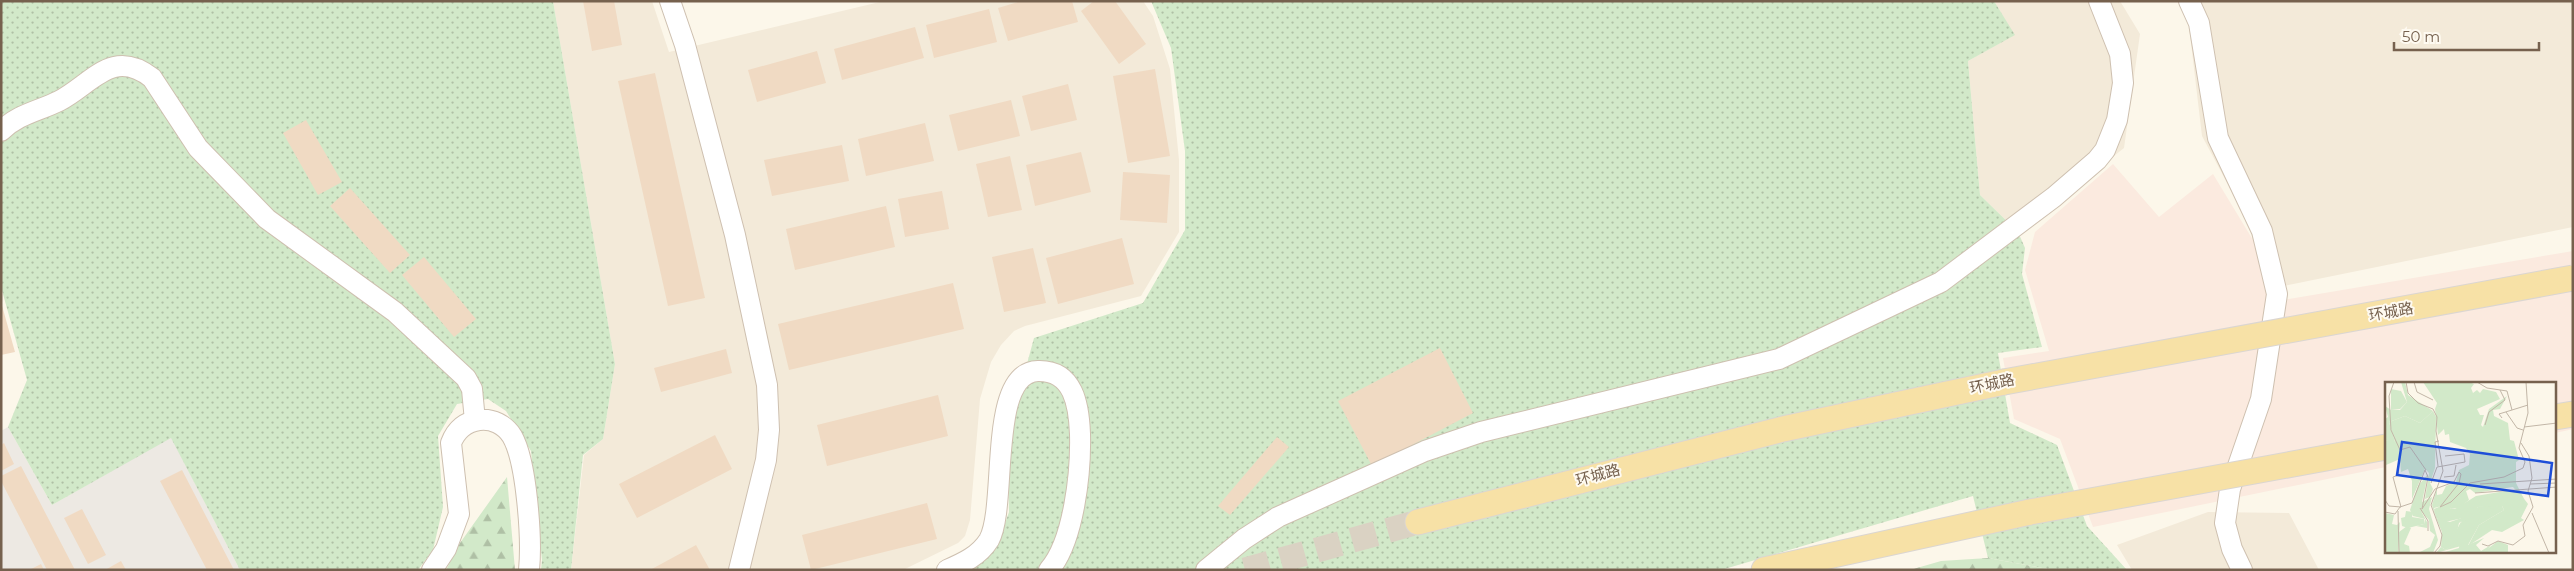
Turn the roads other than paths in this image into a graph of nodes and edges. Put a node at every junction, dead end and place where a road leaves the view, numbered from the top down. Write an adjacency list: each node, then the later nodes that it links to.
1 (670, 1): 13 (street)
2 (2099, 1): 16 (street)
3 (2189, 1): 18 (street)
4 (1, 131): 8 (street)
5 (2573, 278): 10 (main road, 环城路, bridge)
6 (2573, 414): 7 (main road)
7 (2556, 417)
8 (475, 421): 11 (street); 12 (street)
9 (2385, 447): 17 (main road, bridge)
10 (1418, 522)
11 (432, 570)
12 (529, 570)
13 (739, 570)
14 (946, 570): 15 (street)
15 (1049, 570)
16 (1206, 570)
17 (1764, 570)
18 (2242, 570)

